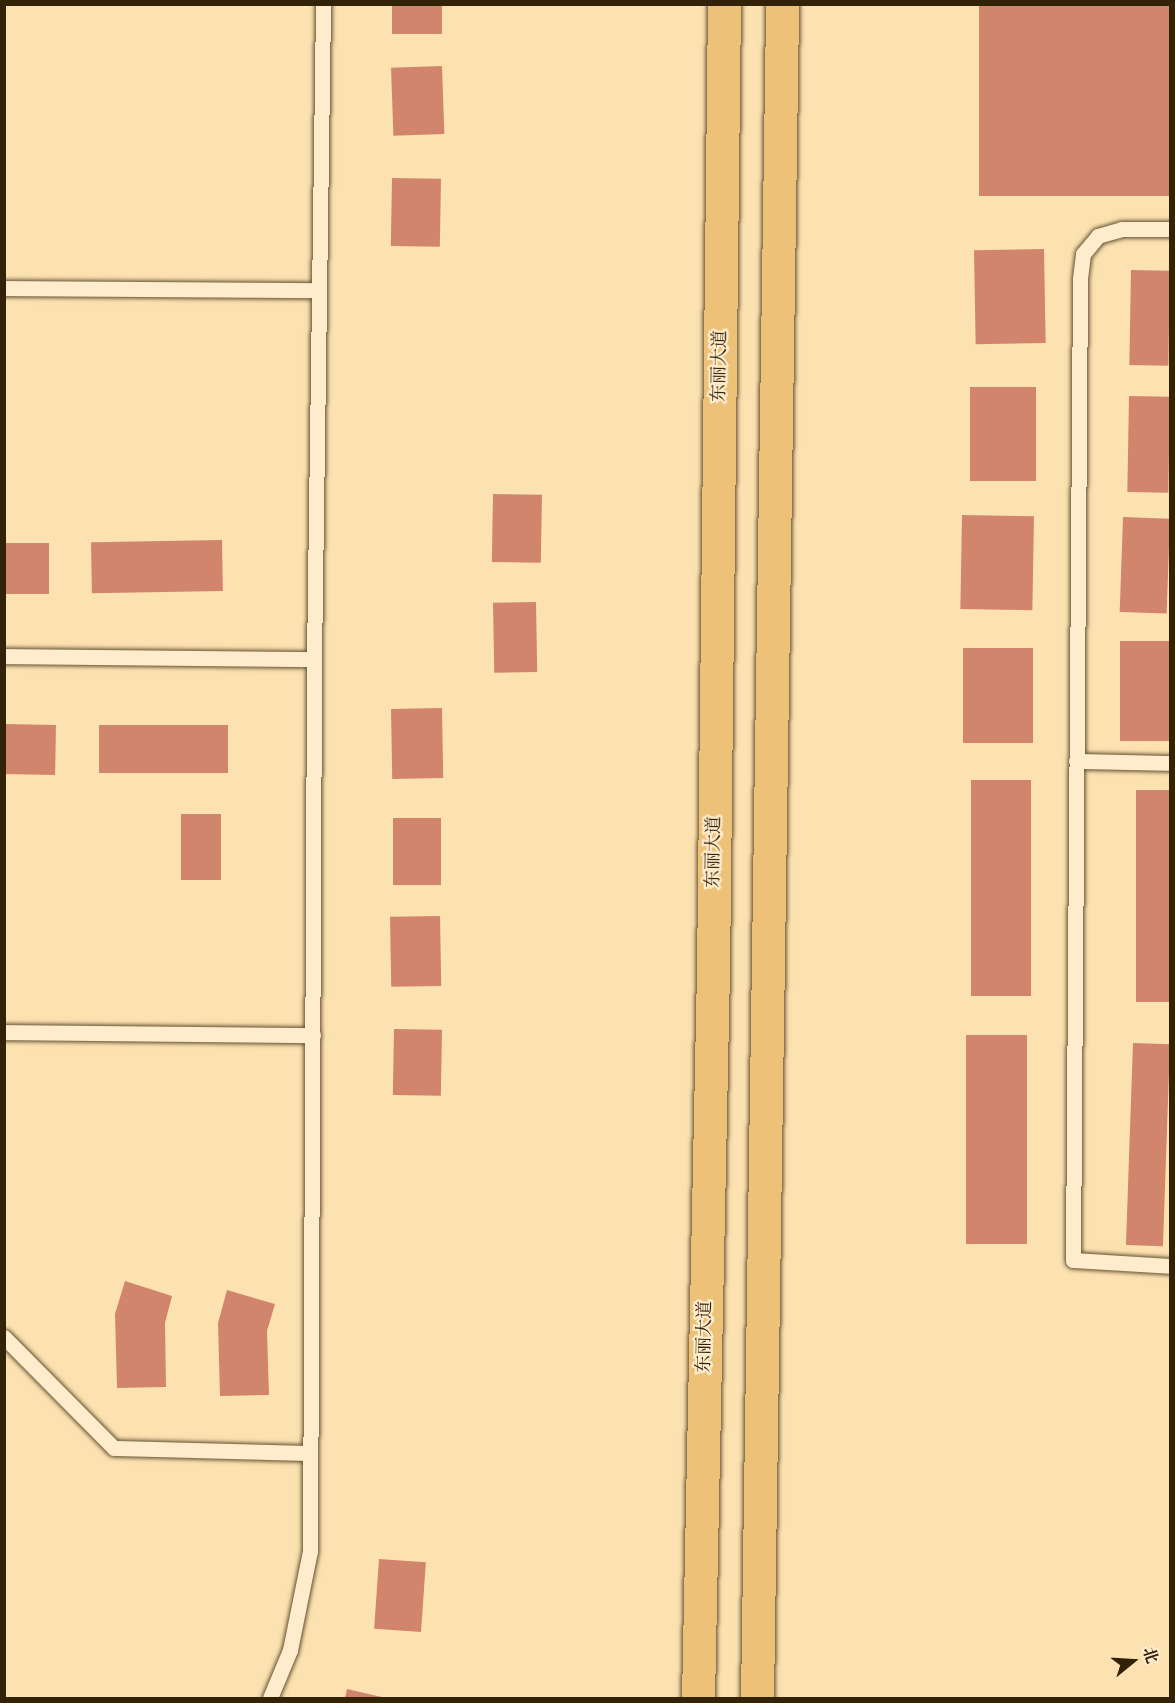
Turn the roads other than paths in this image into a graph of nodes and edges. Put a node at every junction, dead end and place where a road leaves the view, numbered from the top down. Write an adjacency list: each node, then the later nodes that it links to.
1 (323, 4): 6 (lane)
2 (724, 4): 17 (highway, 东丽大道)
3 (782, 4): 18 (highway)
4 (1170, 229): 9 (lane)
5 (4, 288): 6 (lane)
6 (319, 290): 8 (lane)
7 (4, 656): 8 (lane)
8 (314, 659): 12 (lane)
9 (1076, 761): 10 (lane); 13 (lane)
10 (1170, 763)
11 (4, 1032): 12 (lane)
12 (313, 1035): 15 (lane)
13 (1170, 1266)
14 (4, 1337): 15 (lane)
15 (310, 1453): 16 (lane)
16 (270, 1698)
17 (698, 1698)
18 (757, 1698)

